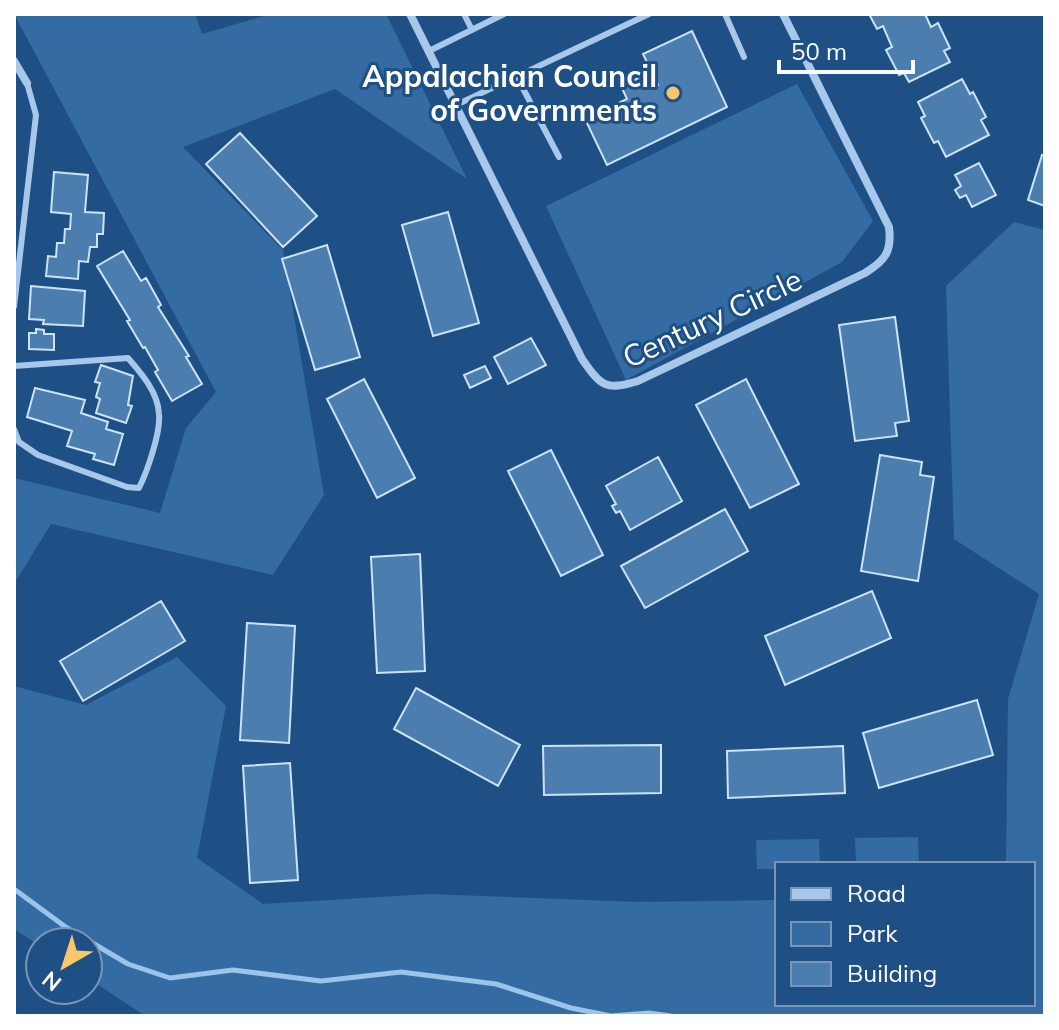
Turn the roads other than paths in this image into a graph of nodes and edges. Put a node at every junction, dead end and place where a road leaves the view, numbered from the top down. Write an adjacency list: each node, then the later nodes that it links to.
1 (410, 14): 8 (street, Century Circle)
2 (464, 14): 7 (lane)
3 (504, 14): 7 (lane)
4 (649, 14): 11 (lane)
5 (725, 14): 9 (lane)
6 (784, 14): 13 (street, Century Circle)
7 (472, 30): 8 (lane)
8 (429, 51): 13 (street, Century Circle)
9 (744, 57)
10 (15, 65): 12 (street)
11 (517, 77): 13 (lane); 14 (lane)
12 (27, 83): 15 (lane)
13 (456, 105)
14 (559, 157)
15 (14, 307)
16 (14, 366): 17 (lane)
17 (14, 429)

